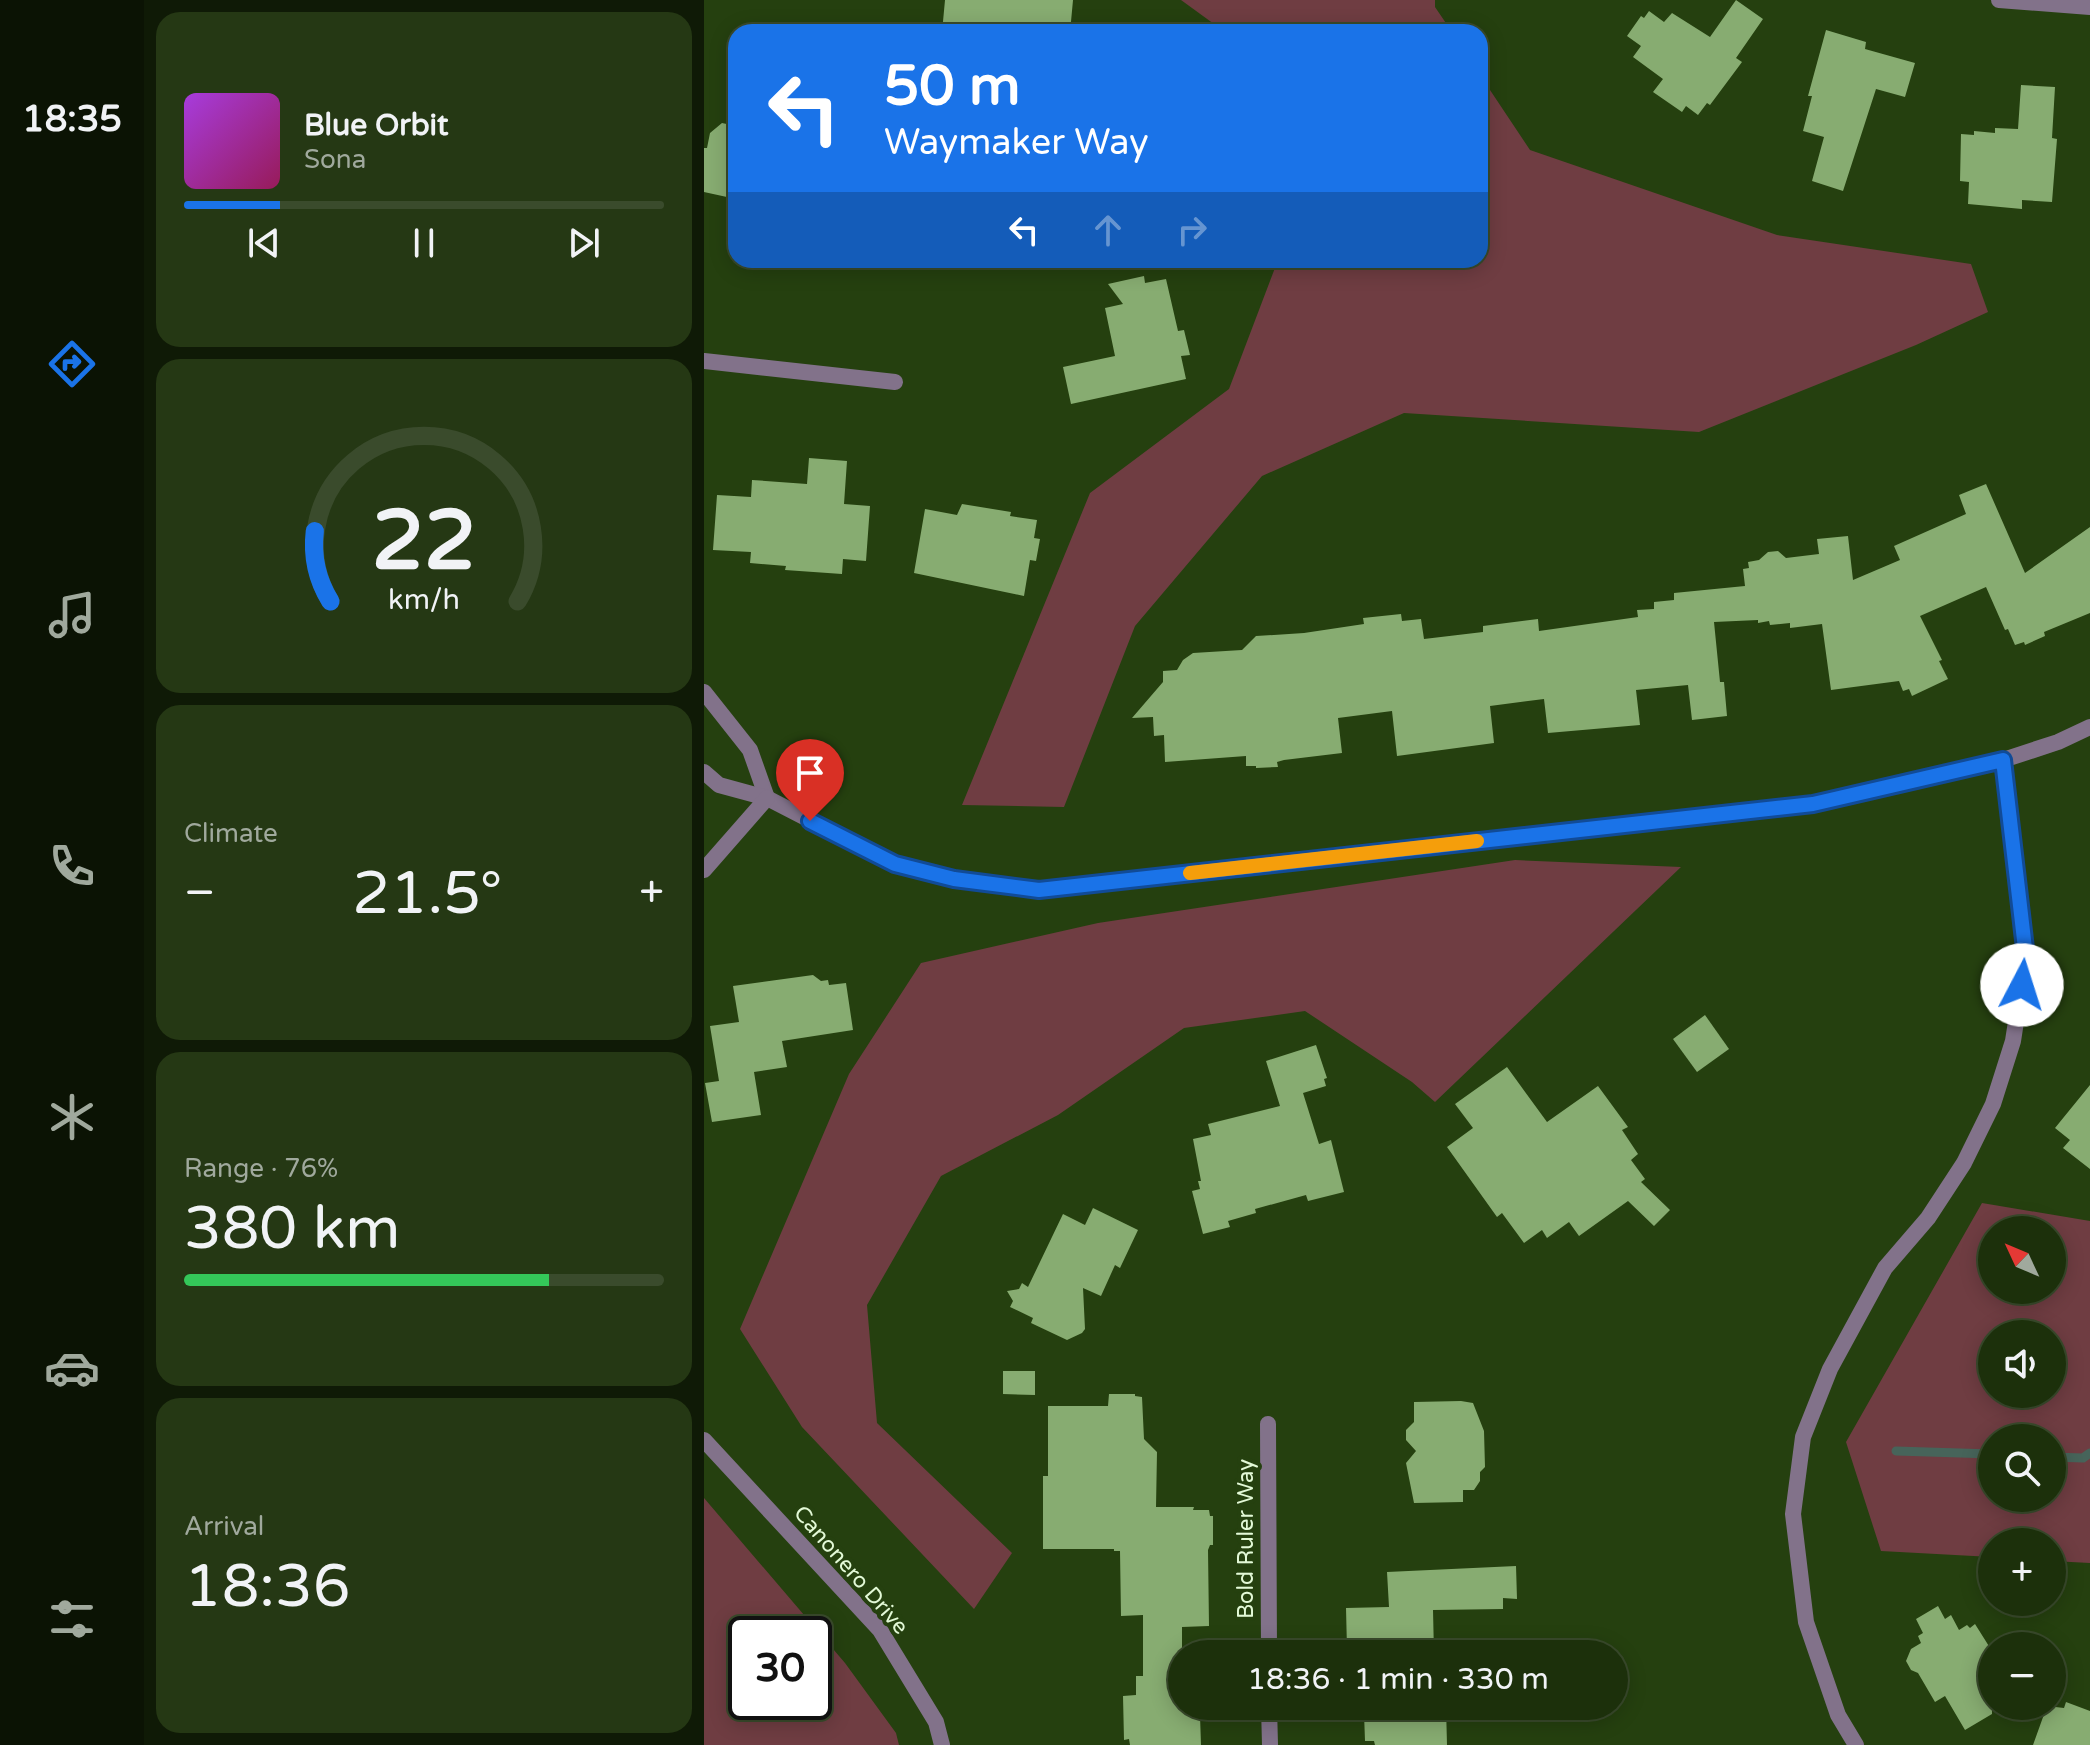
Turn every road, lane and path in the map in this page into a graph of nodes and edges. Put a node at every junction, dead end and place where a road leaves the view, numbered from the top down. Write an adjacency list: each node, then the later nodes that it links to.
1 (1999, 0): 2 (street)
2 (2090, 7)
3 (704, 361): 4 (street)
4 (895, 382)
5 (704, 692): 9 (street)
6 (2090, 727): 7 (street)
7 (2003, 760): 9 (street); 17 (street)
8 (704, 772): 9 (street)
9 (767, 798): 10 (street)
10 (704, 870)
11 (1268, 1424): 13 (street, Bold Ruler Way)
12 (704, 1440): 15 (street, Canonero Drive)
13 (1269, 1640)
14 (1269, 1720): 16 (street)
15 (942, 1745)
16 (1270, 1745)
17 (1856, 1745)

